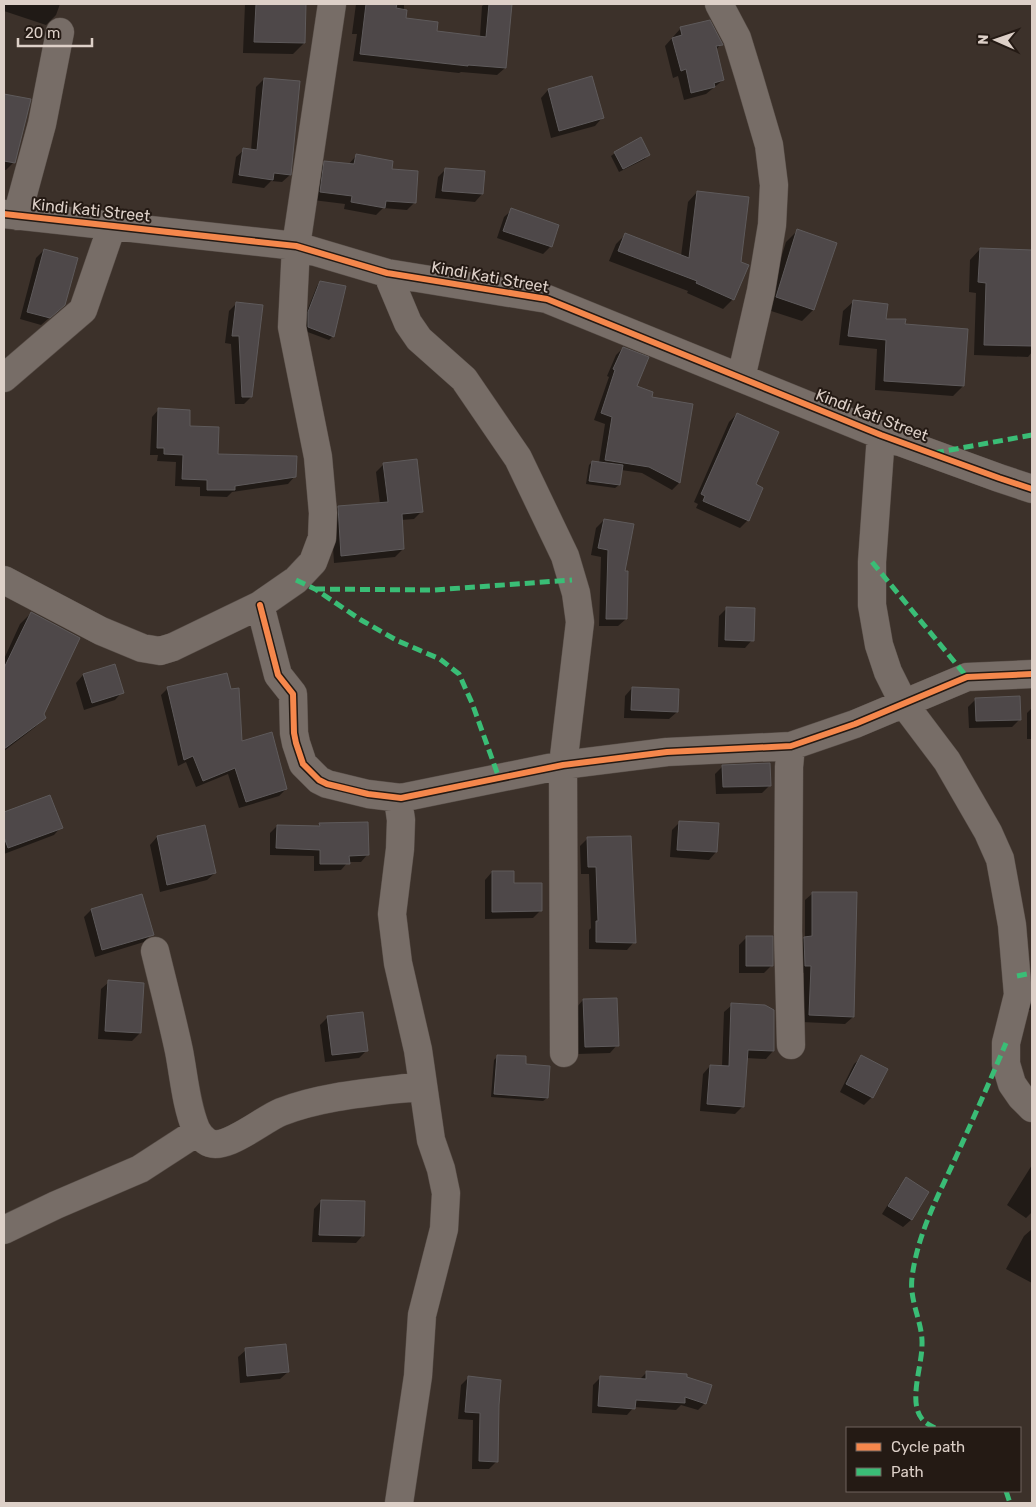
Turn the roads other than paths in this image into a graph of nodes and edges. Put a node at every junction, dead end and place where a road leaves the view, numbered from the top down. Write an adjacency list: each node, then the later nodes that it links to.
1 (332, 4): 6 (street)
2 (719, 4): 9 (street)
3 (60, 32): 4 (street)
4 (11, 215): 5 (street, Kindi Kati Street)
5 (112, 226): 6 (street, Kindi Kati Street); 8 (street)
6 (296, 246): 7 (street, Kindi Kati Street); 13 (street)
7 (387, 273): 9 (street, Kindi Kati Street); 17 (street)
8 (4, 378)
9 (741, 378): 10 (street, Kindi Kati Street)
10 (881, 434): 11 (street, Kindi Kati Street); 15 (street)
11 (1032, 489)
12 (4, 580): 13 (street)
13 (260, 605): 18 (street)
14 (1032, 674): 15 (street)
15 (904, 704): 16 (street); 23 (street)
16 (791, 746): 17 (street); 20 (street)
17 (562, 765): 18 (street); 21 (street)
18 (401, 798): 22 (street)
19 (155, 951): 24 (street)
20 (791, 1045)
21 (564, 1053)
22 (423, 1086): 24 (street); 26 (street)
23 (1032, 1108)
24 (197, 1132): 25 (street)
25 (4, 1230)
26 (400, 1503)

